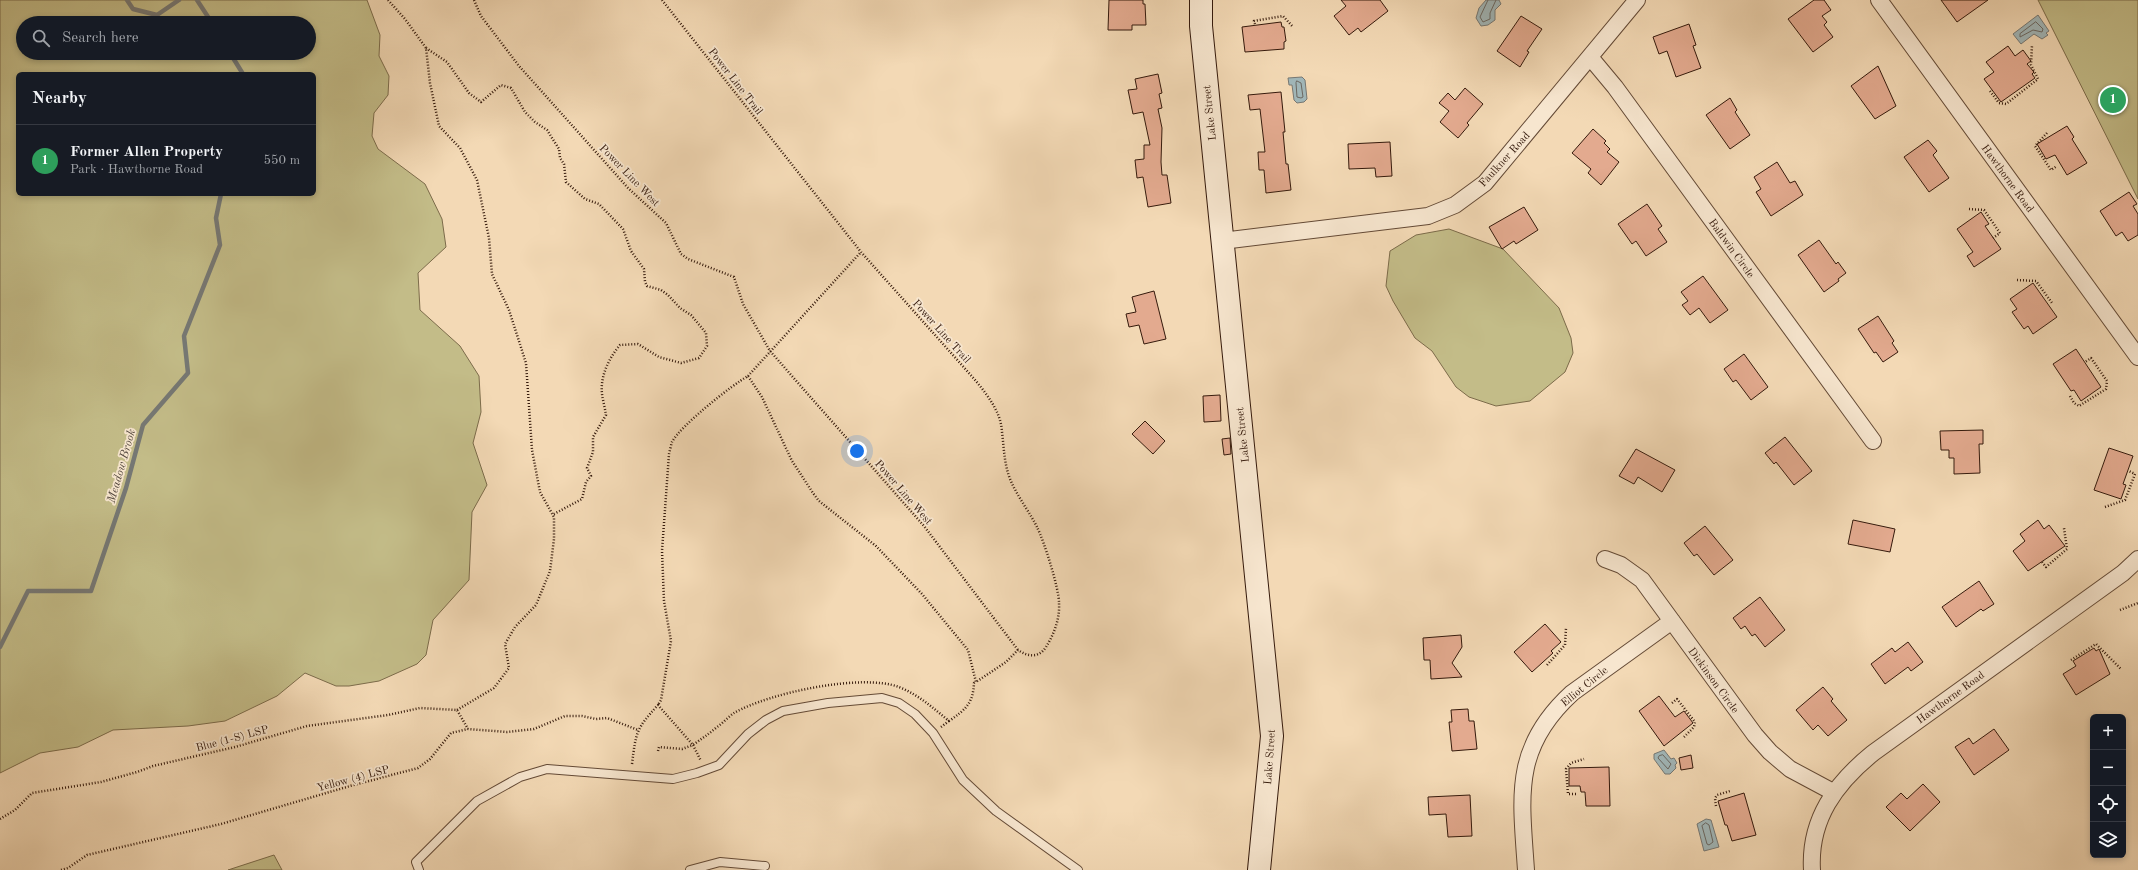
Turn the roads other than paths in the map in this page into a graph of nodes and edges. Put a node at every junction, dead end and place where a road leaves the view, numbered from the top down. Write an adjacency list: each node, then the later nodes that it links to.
1 (1201, 0): 5 (main road, Lake Street)
2 (1637, 0): 4 (street, Faulkner Road)
3 (1879, 0): 6 (street, Hawthorne Road)
4 (1590, 57): 5 (street, Faulkner Road); 7 (street, Baldwin Circle)
5 (1222, 241): 16 (main road, Lake Street)
6 (2138, 356)
7 (1873, 441)
8 (2138, 559): 11 (street, Hawthorne Road)
9 (1605, 560): 10 (street, Dickinson Circle)
10 (1672, 621): 11 (street, Dickinson Circle); 17 (street, Elliot Circle)
11 (1832, 792): 18 (street, Hawthorne Road)
12 (765, 866): 14 (lane)
13 (419, 870): 15 (lane)
14 (690, 870)
15 (1078, 870)
16 (1259, 870)
17 (1526, 870)
18 (1812, 870)

